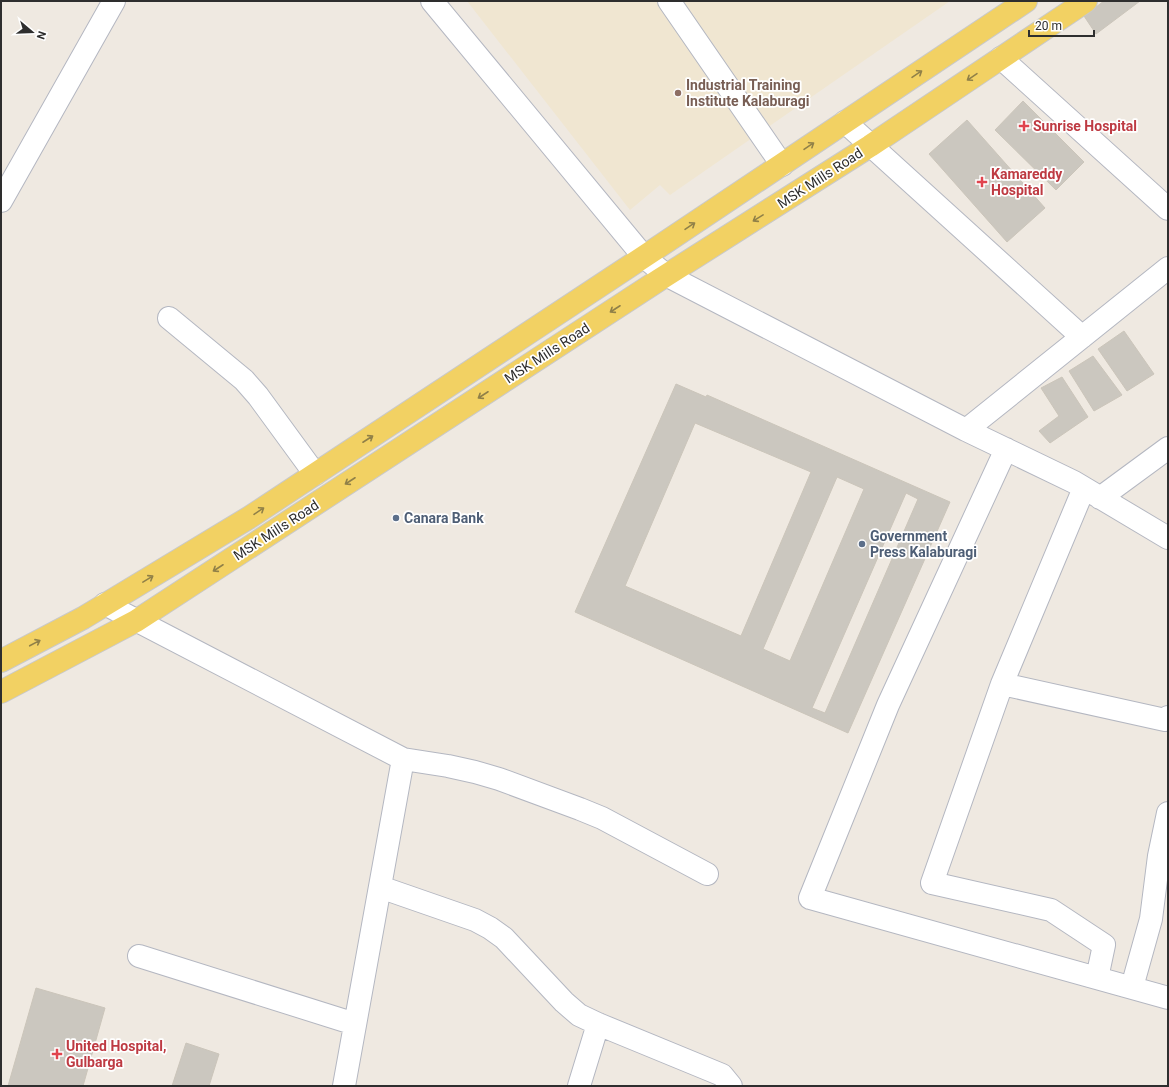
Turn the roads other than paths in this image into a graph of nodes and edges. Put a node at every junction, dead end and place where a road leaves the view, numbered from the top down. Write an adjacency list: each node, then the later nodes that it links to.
1 (114, 1): 10 (street)
2 (432, 1): 12 (street)
3 (669, 1): 9 (street)
4 (1026, 1): 7 (main road, MSK Mills Road, one-way to 4)
5 (1086, 1): 6 (main road, MSK Mills Road)
6 (1001, 58): 8 (main road, MSK Mills Road, one-way to 8); 11 (street)
7 (845, 122): 8 (street); 9 (main road, MSK Mills Road, one-way to 7)
8 (870, 146): 14 (main road, MSK Mills Road, one-way to 14); 16 (street)
9 (782, 165): 12 (main road, MSK Mills Road, one-way to 9)
10 (1, 201)
11 (1168, 209)
12 (644, 257): 14 (street); 20 (main road, MSK Mills Road, one-way to 12)
13 (1168, 268): 16 (street)
14 (666, 275): 17 (street); 24 (main road, MSK Mills Road, one-way to 24)
15 (169, 318): 20 (street)
16 (1082, 337): 17 (street)
17 (966, 430): 19 (street)
18 (1168, 448): 21 (street)
19 (1006, 449): 21 (street); 34 (street)
20 (315, 474): 23 (main road, MSK Mills Road, one-way to 20)
21 (1092, 493): 22 (street); 26 (street)
22 (1168, 538)
23 (105, 604): 24 (street); 25 (main road, MSK Mills Road, one-way to 23)
24 (136, 621): 27 (main road, MSK Mills Road); 29 (street)
25 (1, 661)
26 (1002, 684): 28 (street); 34 (street)
27 (1, 692)
28 (1168, 717)
29 (403, 760): 31 (street); 32 (street)
30 (1168, 813): 35 (street)
31 (707, 874)
32 (380, 887): 37 (street); 38 (street)
33 (139, 956): 37 (street)
34 (1097, 978): 35 (street)
35 (1132, 988): 36 (street)
36 (1168, 998)
37 (355, 1024): 39 (street)
38 (598, 1024): 40 (street); 41 (street)
39 (344, 1086)
40 (579, 1086)
41 (731, 1086)

